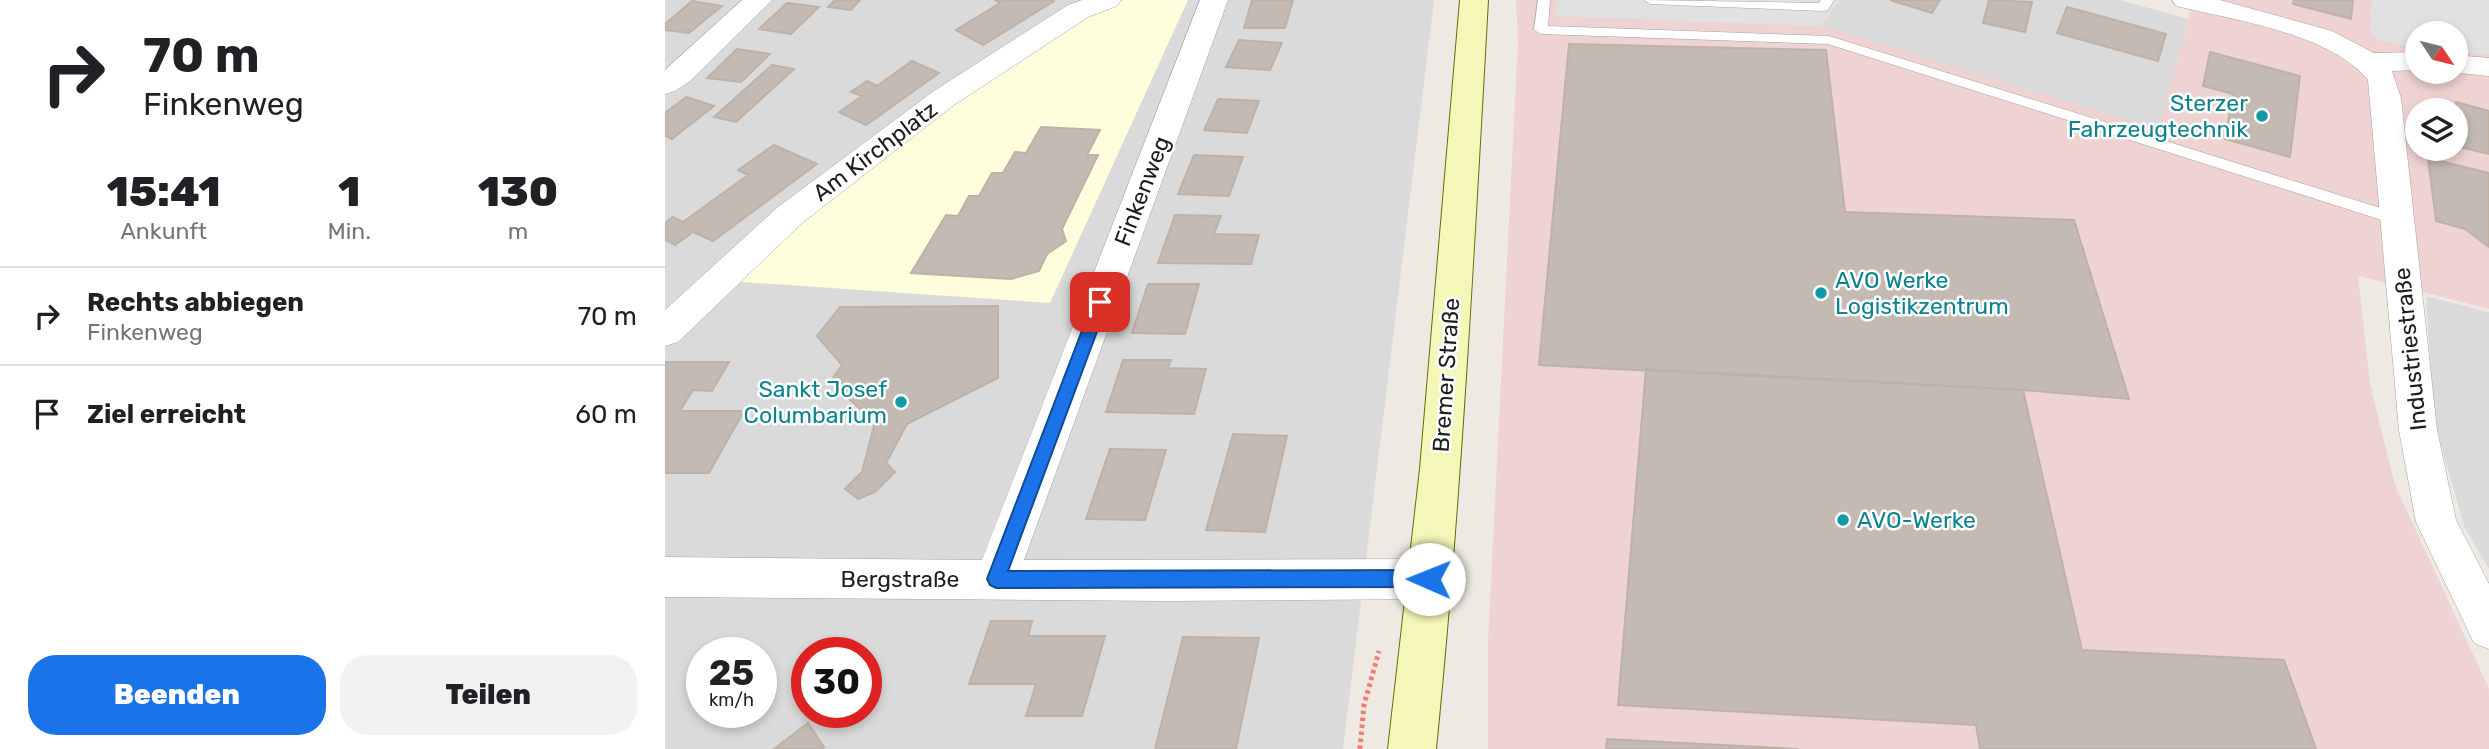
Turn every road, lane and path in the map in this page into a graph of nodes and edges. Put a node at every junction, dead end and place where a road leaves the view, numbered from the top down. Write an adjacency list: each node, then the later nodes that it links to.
1 (758, 0): 15 (street)
2 (1107, 0): 17 (street, Am Kirchplatz)
3 (1214, 0): 19 (street, Finkenweg)
4 (1474, 0): 20 (street, Bremer Straße)
5 (1543, 0): 16 (lane)
6 (1650, 0): 10 (lane)
7 (1793, 0): 10 (lane)
8 (1828, 0): 10 (lane)
9 (2186, 0): 12 (street)
10 (1811, 6)
11 (2405, 61): 12 (street)
12 (2369, 62): 16 (street, Industriestraße)
13 (2468, 65): 14 (street)
14 (2489, 67)
15 (665, 84)
16 (2397, 219): 21 (street, Industriestraße)
17 (665, 332)
18 (665, 577): 19 (street, Bergstraße)
19 (996, 579): 20 (street, Bergstraße)
20 (1429, 579): 24 (street, Bremer Straße)
21 (2489, 628)
22 (1380, 649): 23 (path)
23 (1360, 749)
24 (1412, 749)

